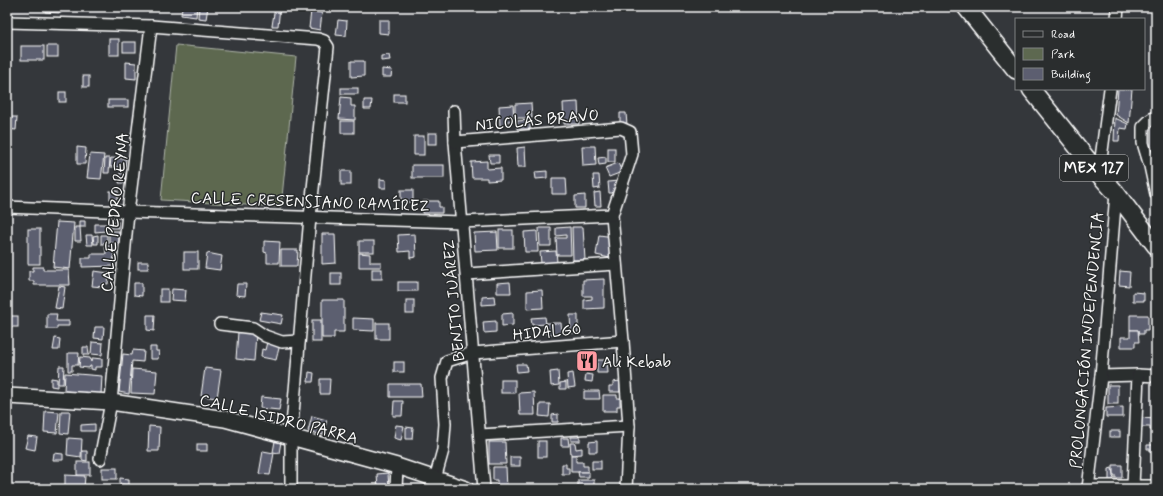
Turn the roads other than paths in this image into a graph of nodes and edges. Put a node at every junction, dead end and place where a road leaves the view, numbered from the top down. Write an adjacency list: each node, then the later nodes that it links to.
1 (966, 7): 6 (main road)
2 (1118, 7): 3 (street)
3 (1117, 18)
4 (7, 22): 5 (street)
5 (151, 26): 17 (street, CALLE PEDRO REYNA); 19 (street)
6 (1015, 69)
7 (1032, 90): 13 (main road, MEX 127)
8 (1110, 90): 13 (street)
9 (454, 111): 11 (street, BENITO JUÁREZ)
10 (1156, 116): 12 (street)
11 (455, 142): 18 (street, NICOLÁS BRAVO); 20 (street, BENITO JUÁREZ)
12 (1153, 169): 15 (street)
13 (1099, 174): 14 (main road, MEX 127)
14 (1116, 193): 21 (main road, MEX 127); 29 (street, PROLONGACIÓN INDEPENDENCIA)
15 (1156, 194)
16 (7, 207): 17 (street, CALLE CRESENSIANO RAMÍREZ)
17 (128, 212): 19 (street, CALLE CRESENSIANO RAMÍREZ); 32 (street, CALLE PEDRO REYNA)
18 (612, 215): 20 (street, CALLE CRESENSIANO RAMÍREZ); 22 (street)
19 (310, 217): 20 (street, CALLE CRESENSIANO RAMÍREZ); 25 (street)
20 (462, 222): 23 (street, BENITO JUÁREZ)
21 (1155, 244)
22 (616, 264): 23 (street); 26 (street)
23 (467, 274): 27 (street, BENITO JUÁREZ)
24 (220, 324): 25 (street)
25 (299, 341): 35 (street)
26 (623, 341): 27 (street, HIDALGO); 33 (street)
27 (473, 353): 34 (street, BENITO JUÁREZ); 38 (street, HIDALGO)
28 (1138, 375): 29 (street); 30 (street); 39 (street)
29 (1101, 376): 41 (street, PROLONGACIÓN INDEPENDENCIA)
30 (1156, 376)
31 (7, 396): 32 (street, CALLE ISIDRO PARRA)
32 (110, 402): 35 (street, CALLE ISIDRO PARRA); 36 (street, CALLE PEDRO REYNA)
33 (629, 426): 34 (street); 46 (street)
34 (480, 435): 45 (street, BENITO JUÁREZ)
35 (291, 437): 37 (street, CALLE ISIDRO PARRA); 42 (street)
36 (100, 459)
37 (397, 466): 38 (street, CALLE ISIDRO PARRA); 43 (street)
38 (435, 479): 44 (street, CALLE ISIDRO PARRA)
39 (1133, 486): 40 (street); 41 (street)
40 (1156, 486)
41 (1088, 488)
42 (291, 489)
43 (396, 489)
44 (466, 489)
45 (484, 489)
46 (626, 489)

